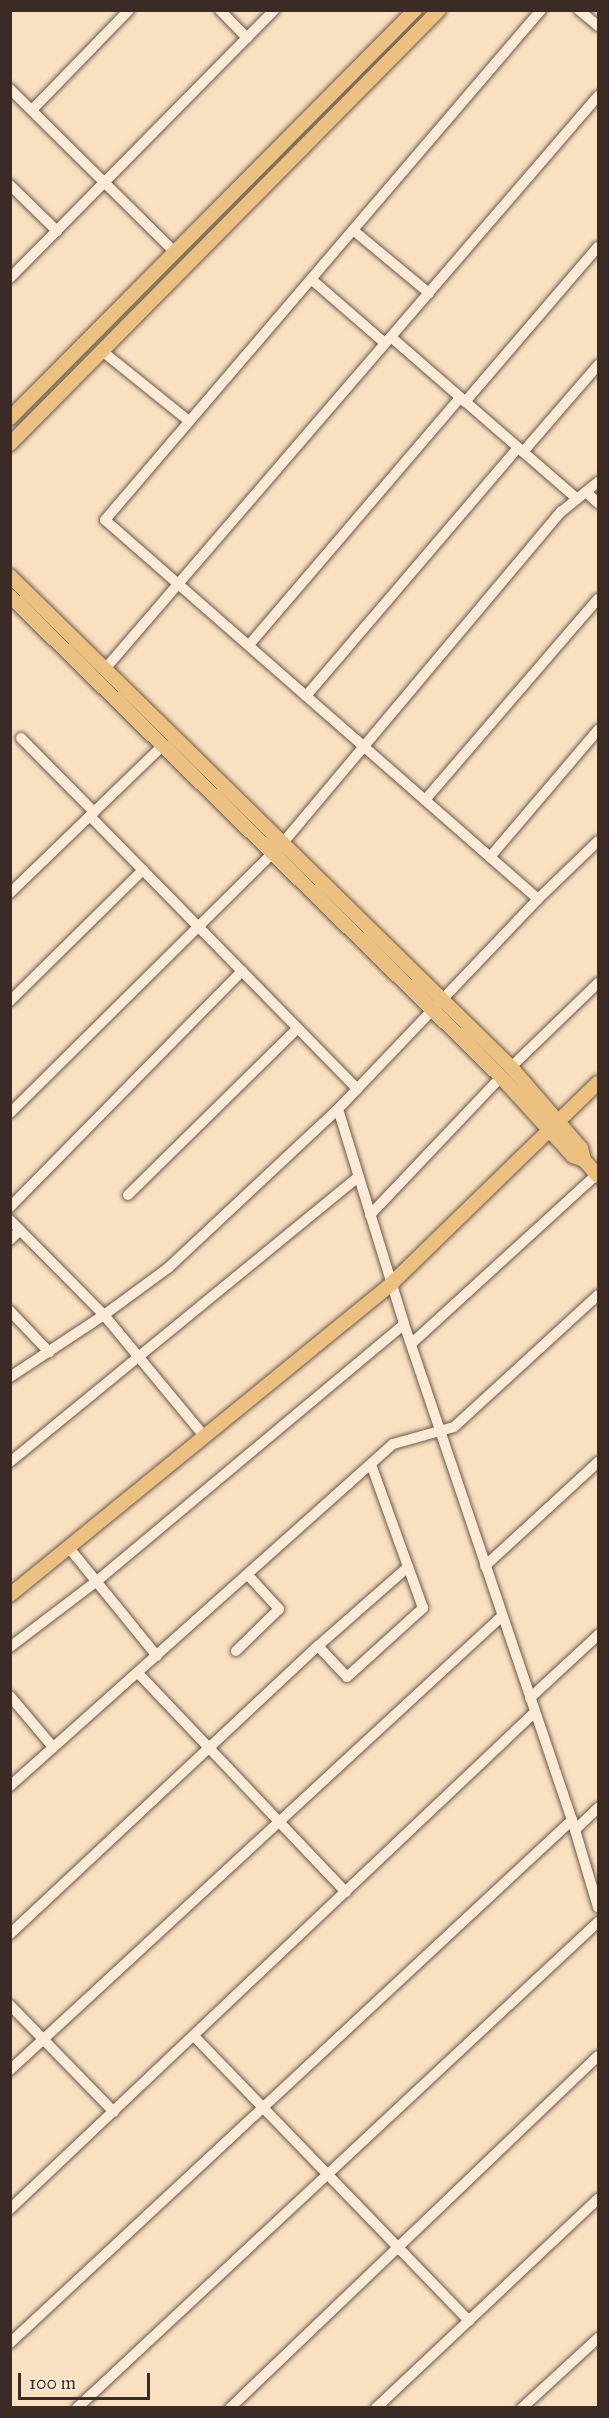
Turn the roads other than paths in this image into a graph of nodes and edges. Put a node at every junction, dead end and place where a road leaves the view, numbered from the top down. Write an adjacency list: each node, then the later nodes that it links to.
1 (220, 10): 9 (street)
2 (274, 10): 9 (street)
3 (415, 10): 18 (main road)
4 (439, 10): 23 (main road)
5 (541, 10): 15 (street)
6 (579, 10): 8 (street)
7 (125, 12): 12 (street)
8 (598, 26)
9 (247, 38): 13 (street)
10 (10, 89): 12 (street)
11 (598, 96): 21 (street)
12 (32, 110): 13 (street)
13 (105, 182): 16 (street); 18 (street)
14 (10, 185): 16 (street)
15 (353, 230): 20 (street); 21 (street)
16 (57, 231): 19 (street)
17 (598, 247): 25 (street)
18 (175, 252): 26 (main road)
19 (10, 278)
20 (311, 279): 22 (street); 27 (street)
21 (429, 293): 22 (street)
22 (388, 340): 25 (street); 35 (street)
23 (102, 351): 27 (street); 28 (main road)
24 (598, 365): 29 (street)
25 (463, 400): 29 (street); 38 (street)
26 (10, 418)
27 (189, 421): 35 (street)
28 (10, 444)
29 (521, 450): 32 (street); 40 (street)
30 (598, 482): 31 (street)
31 (586, 492): 32 (street); 33 (street)
32 (576, 498): 44 (street)
33 (598, 503)
34 (10, 576): 39 (main road)
35 (179, 584): 38 (street); 39 (street)
36 (10, 596): 43 (main road)
37 (598, 598): 45 (street)
38 (249, 645): 40 (street)
39 (105, 669): 48 (main road)
40 (306, 696): 44 (street)
41 (598, 730): 49 (street)
42 (21, 738): 46 (street)
43 (163, 745): 46 (street); 48 (main road)
44 (365, 747): 45 (street); 48 (street)
45 (425, 800): 49 (street)
46 (92, 814): 50 (street); 51 (street)
47 (598, 841): 52 (street)
48 (277, 849): 53 (street); 57 (main road)
49 (490, 857): 52 (street)
50 (143, 870): 53 (street); 56 (street)
51 (10, 893)
52 (538, 899): 57 (street)
53 (198, 926): 54 (street); 63 (street)
54 (242, 971): 58 (street); 68 (street)
55 (598, 983): 59 (street)
56 (10, 1001)
57 (437, 1004): 59 (main road); 61 (street)
58 (298, 1028): 61 (street); 67 (street)
59 (506, 1072): 64 (main road); 69 (street)
60 (598, 1083): 64 (main road)
61 (357, 1089): 62 (street)
62 (338, 1109): 66 (street); 76 (street)
63 (10, 1113)
64 (553, 1125): 65 (main road); 73 (main road)
65 (598, 1174): 78 (street)
66 (358, 1177): 69 (street); 80 (street)
67 (128, 1195)
68 (10, 1207)
69 (370, 1215): 73 (street)
70 (10, 1220): 71 (street)
71 (20, 1230): 72 (street); 76 (street)
72 (10, 1240)
73 (392, 1283): 77 (street); 83 (main road)
74 (598, 1295): 82 (street)
75 (10, 1311): 79 (street)
76 (104, 1315): 79 (street); 80 (street)
77 (404, 1324): 78 (street); 91 (street)
78 (411, 1344): 82 (street)
79 (49, 1352): 81 (street)
80 (140, 1358): 83 (street); 84 (street)
81 (10, 1377)
82 (440, 1431): 86 (street); 88 (street)
83 (204, 1436): 87 (main road)
84 (10, 1462)
85 (598, 1462): 88 (street)
86 (371, 1464): 89 (street); 90 (street)
87 (70, 1549): 91 (street); 92 (main road)
88 (485, 1566): 93 (street)
89 (408, 1567): 95 (street); 95 (street)
90 (248, 1575): 97 (street); 98 (street)
91 (97, 1581): 96 (street); 98 (street)
92 (10, 1594)
93 (502, 1616): 101 (street); 107 (street)
94 (598, 1635): 101 (street)
95 (318, 1646): 104 (street)
96 (10, 1647)
97 (236, 1651)
98 (157, 1656): 99 (street)
99 (138, 1673): 103 (street); 104 (street)
100 (10, 1696): 103 (street)
101 (530, 1698): 102 (street)
102 (534, 1713): 108 (street); 109 (street)
103 (53, 1747): 105 (street)
104 (209, 1748): 107 (street); 112 (street)
105 (10, 1786)
106 (598, 1808): 108 (street)
107 (278, 1820): 109 (street); 115 (street)
108 (573, 1825): 110 (street); 118 (street)
109 (346, 1892): 114 (street)
110 (598, 1907)
111 (598, 1922): 120 (street)
112 (10, 1934)
113 (10, 2005): 115 (street)
114 (194, 2036): 118 (street); 119 (street)
115 (43, 2039): 117 (street); 119 (street)
116 (598, 2056): 123 (street)
117 (10, 2070)
118 (262, 2108): 120 (street); 126 (street)
119 (114, 2112): 122 (street)
120 (326, 2176): 123 (street); 127 (street)
121 (598, 2199): 124 (street)
122 (10, 2209)
123 (398, 2248): 124 (street); 128 (street)
124 (469, 2321): 129 (street)
125 (598, 2338): 130 (street)
126 (10, 2343)
127 (77, 2408)
128 (230, 2408)
129 (376, 2408)
130 (522, 2408)

